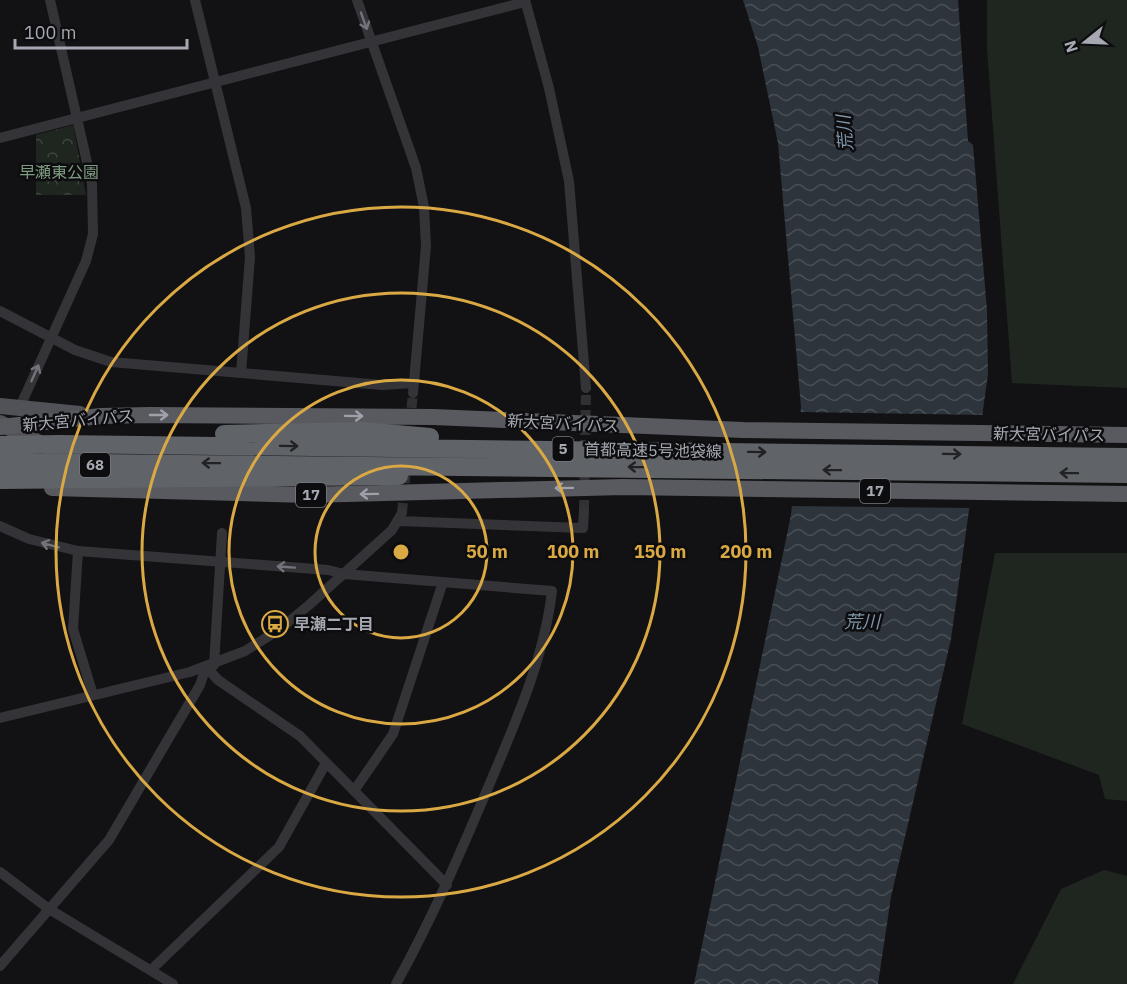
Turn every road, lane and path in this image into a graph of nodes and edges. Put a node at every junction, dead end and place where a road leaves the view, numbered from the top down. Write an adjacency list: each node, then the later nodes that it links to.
1 (50, 0): 7 (street)
2 (195, 0): 6 (street)
3 (357, 0): 5 (street, one-way to 5)
4 (525, 1): 5 (street); 12 (street)
5 (371, 41): 6 (street); 11 (street)
6 (215, 82): 7 (street); 11 (street)
7 (77, 118): 8 (street); 10 (street)
8 (0, 138)
9 (0, 310): 10 (street)
10 (51, 338): 11 (street); 14 (street, one-way to 10)
11 (241, 373)
12 (586, 388)
13 (0, 406): 14 (main road)
14 (19, 409): 15 (main road)
15 (101, 416): 16 (highway, 新大宮バイパス); 17 (highway, 新大宮バイパス, one-way to 17)
16 (2, 429): 20 (highway, bridge); 25 (main road, 68)
17 (1127, 435)
18 (0, 445): 20 (highway, 首都高速5号池袋線 / 5, one-way to 20, bridge)
19 (1127, 457): 20 (highway, 首都高速5号池袋線 / 5, one-way to 19, bridge)
20 (574, 458): 21 (highway, 首都高速5号池袋線 / 5, one-way to 21, bridge); 22 (highway, 首都高速5号池袋線 / 5, one-way to 20, bridge); 23 (highway, bridge)
21 (0, 462)
22 (1127, 474)
23 (0, 480)
24 (0, 486): 25 (highway, 17)
25 (195, 493): 26 (highway, 17, one-way to 25)
26 (1127, 494)
27 (584, 510): 32 (street)
28 (0, 526): 30 (street, one-way to 28)
29 (222, 533): 31 (street)
30 (78, 551): 31 (street); 35 (street)
31 (220, 562): 32 (street, one-way to 31); 34 (street)
32 (344, 574): 33 (street); 34 (street)
33 (443, 582): 38 (street); 40 (street)
34 (210, 666): 35 (street); 37 (street); 41 (street)
35 (93, 695): 36 (street)
36 (0, 718)
37 (326, 763): 38 (street); 43 (street)
38 (354, 791): 40 (street)
39 (0, 872): 41 (street)
40 (447, 885): 45 (street)
41 (50, 909): 42 (street); 43 (street)
42 (0, 966)
43 (151, 970): 44 (street)
44 (173, 984)
45 (396, 984)

